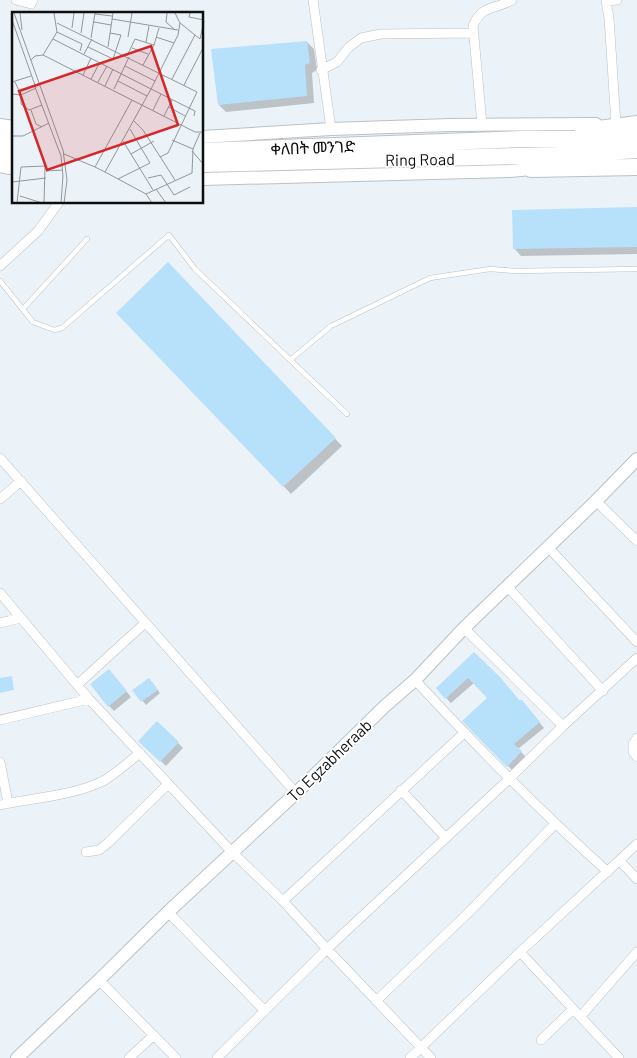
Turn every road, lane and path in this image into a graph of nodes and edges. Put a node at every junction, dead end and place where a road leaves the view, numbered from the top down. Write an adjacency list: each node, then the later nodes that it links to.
1 (16, 0): 2 (street)
2 (33, 0)
3 (313, 0): 8 (street)
4 (512, 0): 7 (street)
5 (605, 0): 6 (street); 10 (street)
6 (617, 0)
7 (474, 33): 8 (street); 9 (street)
8 (322, 70): 11 (street)
9 (482, 124): 10 (main road); 11 (main road)
10 (616, 124): 12 (main road)
11 (331, 129): 13 (main road)
12 (636, 135): 14 (highway, ቀለበት መንገድ); 15 (highway, Ring Road)
13 (204, 137)
14 (204, 151)
15 (620, 152): 16 (highway, Ring Road); 18 (highway)
16 (204, 164)
17 (637, 167): 18 (highway)
18 (531, 170): 19 (main road)
19 (204, 180)
20 (58, 204): 22 (street)
21 (87, 239): 25 (lane)
22 (0, 266)
23 (637, 269): 26 (lane)
24 (0, 281): 25 (lane)
25 (23, 309): 26 (lane)
26 (290, 360): 27 (lane)
27 (347, 414)
28 (0, 458): 30 (street)
29 (637, 459): 32 (main road, To Egzabheraab)
30 (21, 481): 31 (street); 39 (street)
31 (0, 499)
32 (596, 501): 33 (street); 34 (main road, To Egzabheraab)
33 (637, 540)
34 (548, 547): 35 (main road, To Egzabheraab); 41 (street)
35 (507, 586): 40 (main road, To Egzabheraab); 45 (street)
36 (0, 593): 37 (street)
37 (21, 618): 38 (street); 44 (street)
38 (0, 623)
39 (145, 623): 44 (street); 57 (street)
40 (464, 628): 43 (main road, To Egzabheraab); 48 (street)
41 (637, 642)
42 (637, 658): 45 (street)
43 (415, 680): 49 (street); 57 (main road, To Egzabheraab)
44 (77, 685): 46 (street)
45 (602, 691): 48 (street)
46 (89, 699): 47 (street); 51 (street)
47 (0, 720)
48 (563, 726): 54 (street)
49 (464, 733): 54 (street); 56 (street)
50 (637, 738): 52 (street)
51 (140, 753): 55 (street); 58 (street)
52 (637, 757)
53 (0, 762): 58 (street)
54 (509, 779): 59 (street); 60 (street)
55 (168, 784): 62 (street); 63 (street)
56 (402, 790): 60 (street); 67 (street)
57 (296, 793): 62 (main road, To Egzabheraab)
58 (4, 804)
59 (554, 824): 65 (street); 73 (street)
60 (446, 838): 69 (street)
61 (637, 844): 64 (street)
62 (232, 851): 67 (street); 68 (main road, To Egzabheraab)
63 (86, 852)
64 (620, 861): 65 (street); 66 (street)
65 (608, 872): 70 (street)
66 (637, 878)
67 (283, 902): 69 (street)
68 (168, 912): 72 (main road, To Egzabheraab); 75 (street)
69 (327, 950): 73 (street); 75 (street)
70 (520, 952): 74 (street); 79 (street)
71 (637, 952): 76 (street)
72 (99, 980): 77 (street); 80 (main road, To Egzabheraab)
73 (376, 1001): 79 (street)
74 (573, 1008): 76 (street); 78 (street)
75 (264, 1011): 83 (street)
76 (581, 1016): 86 (street)
77 (153, 1036): 81 (street); 82 (street)
78 (541, 1040)
79 (420, 1047): 84 (street); 85 (street)
80 (17, 1058)
81 (129, 1058)
82 (176, 1058)
83 (216, 1058)
84 (410, 1058)
85 (431, 1058)
86 (619, 1058)

